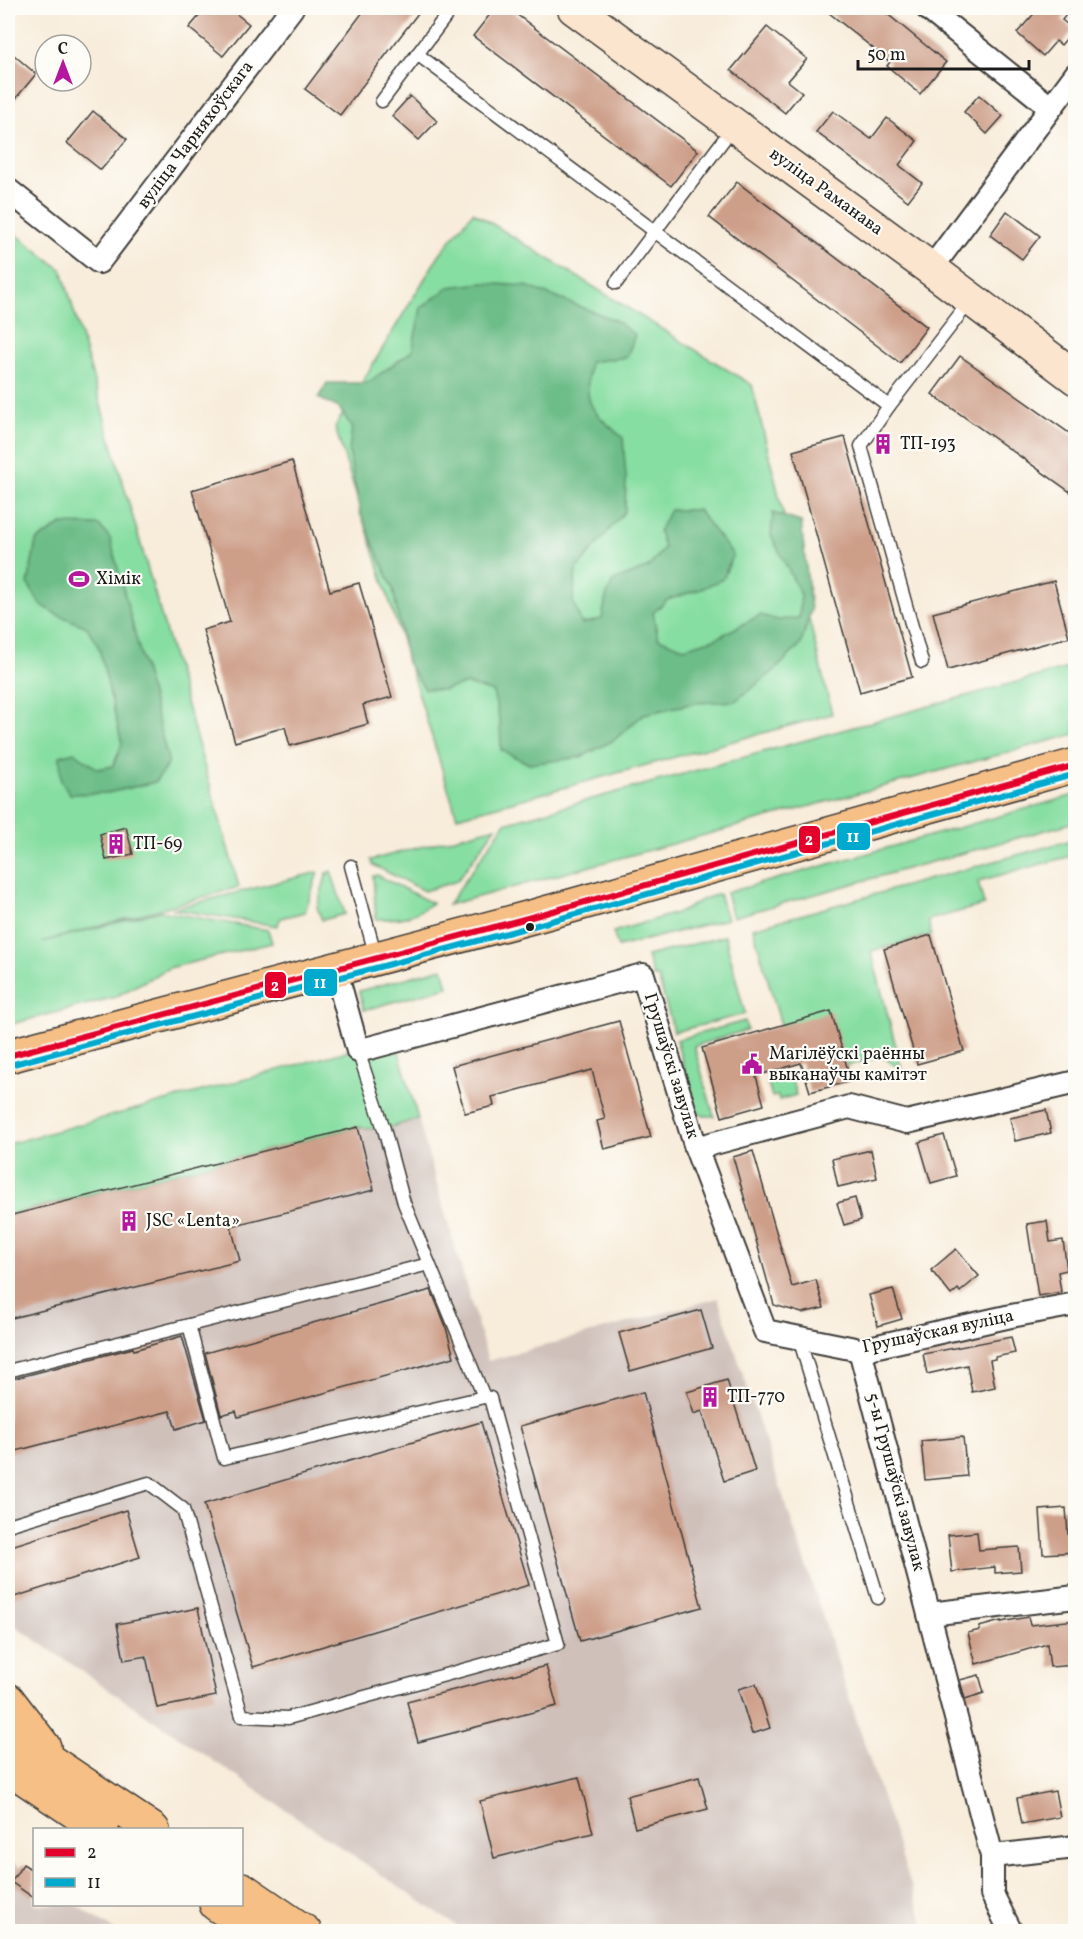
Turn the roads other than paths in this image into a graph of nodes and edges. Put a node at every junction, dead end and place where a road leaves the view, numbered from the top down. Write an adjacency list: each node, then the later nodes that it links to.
1 (292, 8): 10 (street, вуліца Чарняхоўскага)
2 (452, 8): 5 (lane)
3 (574, 8): 9 (main road, вуліца Раманава)
4 (927, 8): 8 (street)
5 (417, 54): 7 (lane); 11 (lane)
6 (1076, 74): 8 (street)
7 (382, 101)
8 (1050, 107): 12 (street)
9 (735, 125): 11 (lane); 12 (main road, вуліца Раманава)
10 (8, 190)
11 (654, 232): 13 (lane); 16 (lane)
12 (931, 269): 14 (main road, вуліца Раманава)
13 (616, 283)
14 (970, 300): 15 (main road, вуліца Раманава); 16 (lane)
15 (1076, 378)
16 (889, 406): 17 (lane)
17 (922, 662)
18 (1076, 765): 20 (main road)
19 (351, 866): 20 (lane)
20 (377, 958): 21 (main road)
21 (335, 968): 22 (street); 23 (main road)
22 (358, 1051): 25 (street, Грушаўскі завулак); 26 (lane)
23 (8, 1056)
24 (1076, 1082): 25 (street, Грушаўскі завулак)
25 (696, 1148): 29 (street, Грушаўская вуліца)
26 (429, 1263): 28 (lane); 32 (lane)
27 (1076, 1304): 30 (street, Грушаўская вуліца)
28 (189, 1325): 31 (lane); 32 (lane)
29 (799, 1338): 30 (street, Грушаўская вуліца); 35 (lane)
30 (861, 1350): 36 (street, 5-ы Грушаўскі завулак)
31 (8, 1371)
32 (484, 1397): 33 (lane)
33 (8, 1525)
34 (1076, 1597): 36 (street)
35 (878, 1598)
36 (929, 1614): 44 (street, 5-ы Грушаўскі завулак)
37 (8, 1700): 40 (main road)
38 (8, 1733): 40 (main road)
39 (8, 1767): 40 (main road)
40 (34, 1776): 41 (main road); 42 (main road)
41 (99, 1828)
42 (149, 1828)
43 (1076, 1847): 44 (street)
44 (992, 1856): 49 (street, 5-ы Грушаўскі завулак)
45 (243, 1890): 48 (main road)
46 (218, 1906): 47 (main road)
47 (257, 1932)
48 (305, 1932)
49 (1011, 1932)

